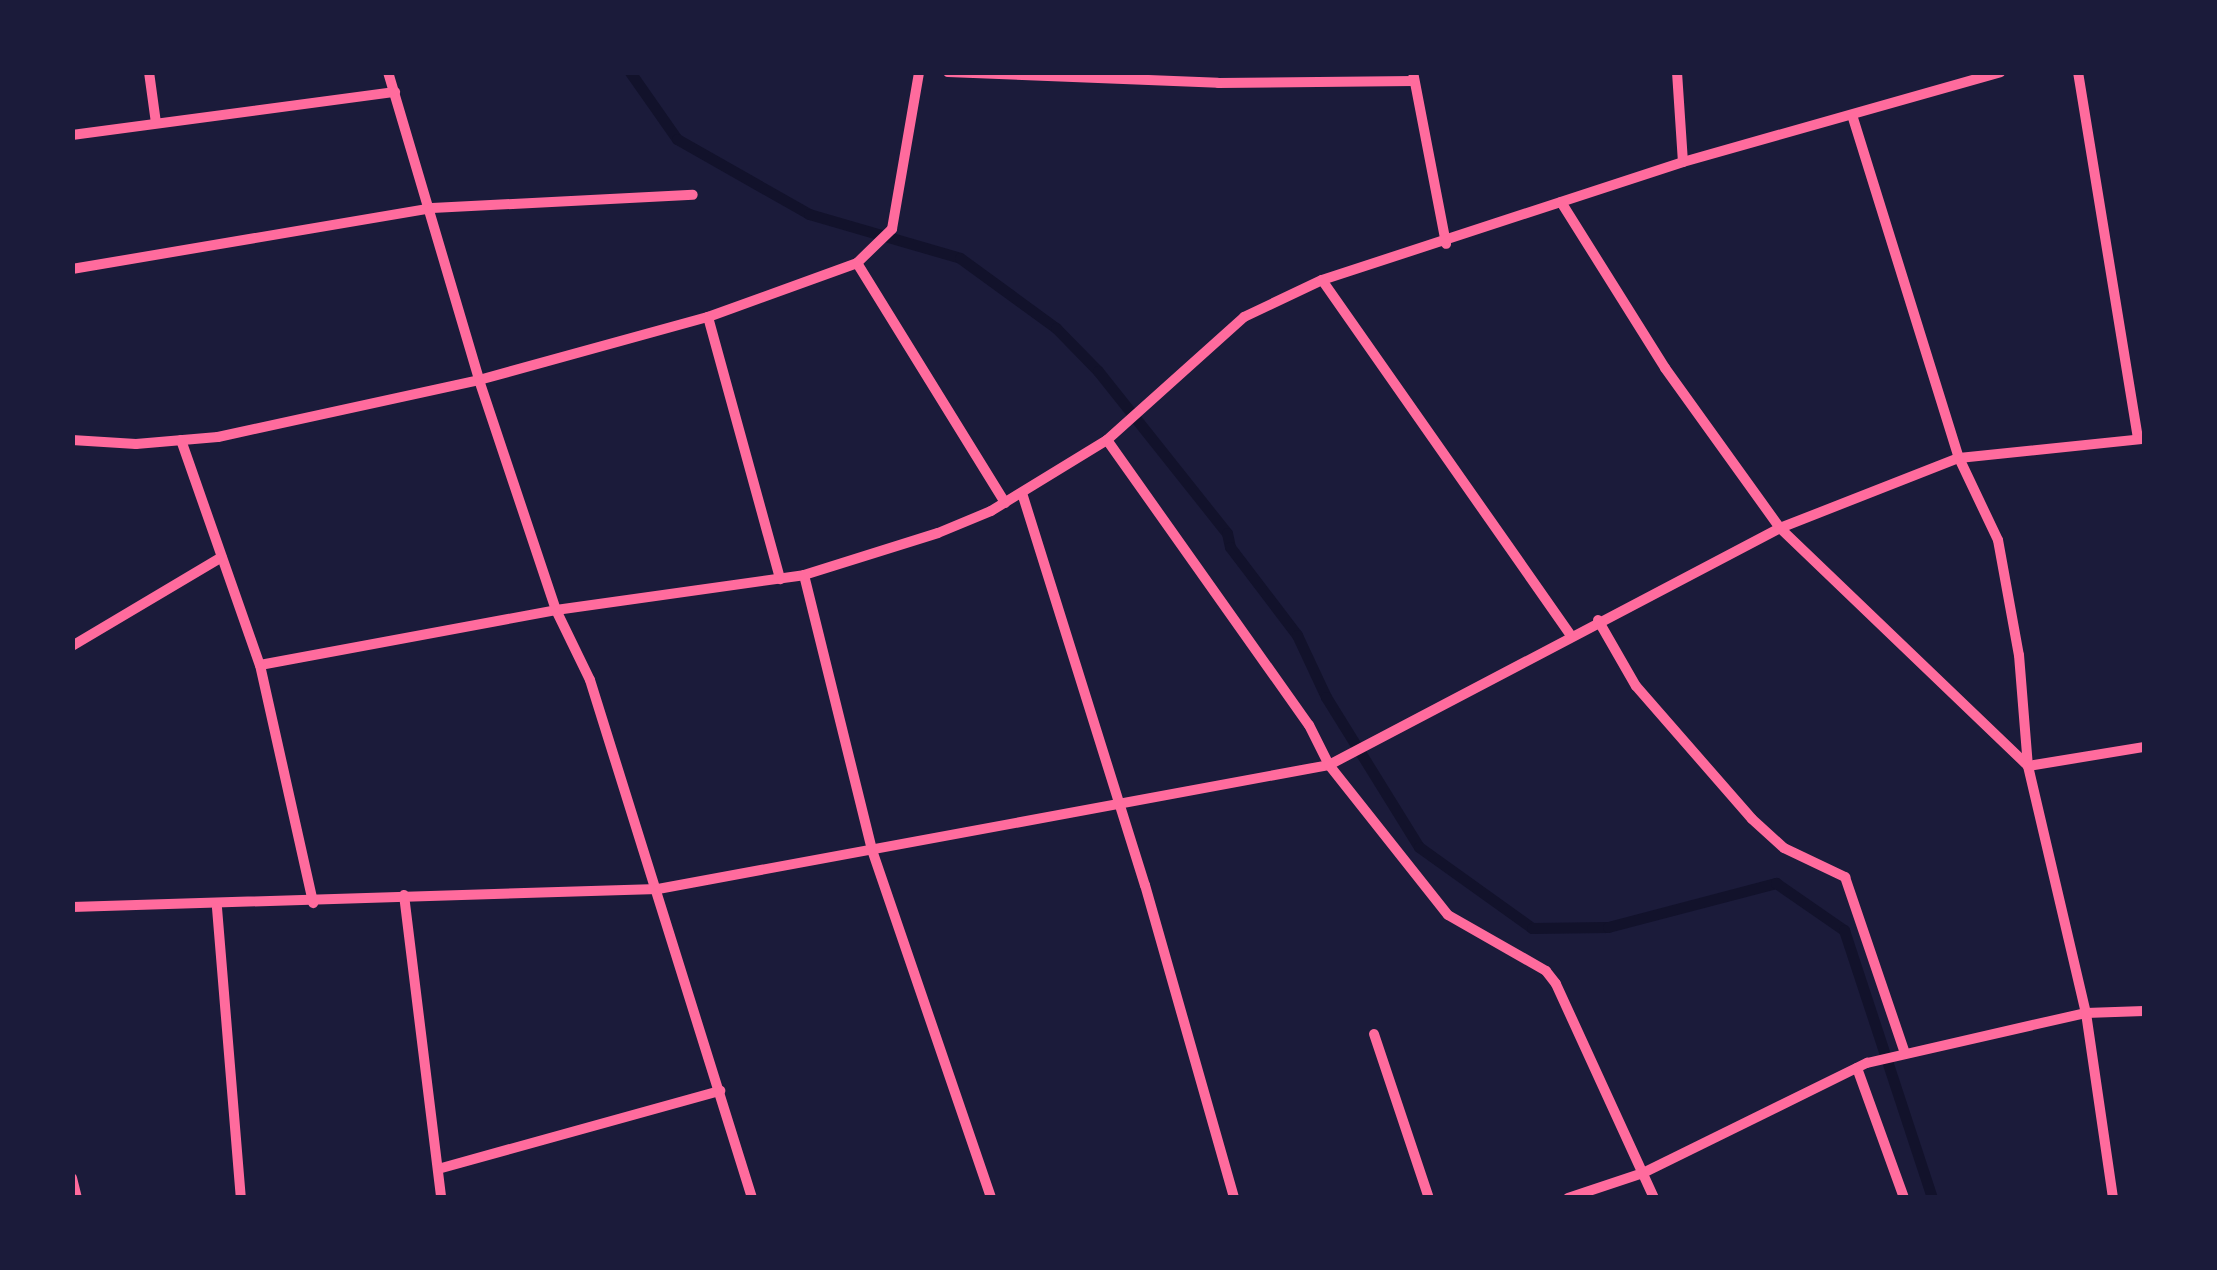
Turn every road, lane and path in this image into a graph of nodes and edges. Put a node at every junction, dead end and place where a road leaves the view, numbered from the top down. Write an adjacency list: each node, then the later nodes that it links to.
1 (149, 72): 11 (street)
2 (388, 72): 9 (street)
3 (918, 72): 18 (street)
4 (948, 72): 8 (street)
5 (1676, 72): 13 (street)
6 (2001, 72): 10 (street)
7 (2078, 72): 23 (street)
8 (1414, 77): 17 (street)
9 (395, 92): 11 (street); 16 (street)
10 (1853, 118): 13 (street); 27 (street)
11 (156, 124): 12 (street)
12 (72, 134)
13 (1683, 162): 15 (street)
14 (693, 195): 16 (street)
15 (1561, 202): 17 (street); 30 (street)
16 (432, 208): 19 (street); 22 (street)
17 (1446, 244): 20 (street)
18 (857, 262): 21 (street); 29 (street)
19 (72, 269)
20 (1322, 280): 26 (street); 36 (street)
21 (708, 317): 22 (street); 33 (street)
22 (479, 380): 25 (street); 34 (street)
23 (2142, 439): 27 (street)
24 (72, 440): 25 (street)
25 (181, 440): 31 (street)
26 (1108, 440): 28 (street); 40 (street)
27 (1959, 458): 30 (street); 41 (street)
28 (1022, 493): 29 (street); 42 (street)
29 (1005, 503): 32 (street)
30 (1780, 528): 35 (street); 41 (street)
31 (222, 557): 37 (street); 38 (street)
32 (804, 575): 33 (street); 43 (street)
33 (780, 579): 34 (street)
34 (556, 610): 38 (street); 44 (street)
35 (1598, 620): 36 (street); 52 (street)
36 (1570, 634): 40 (street)
37 (72, 646)
38 (260, 665): 46 (street)
39 (2144, 747): 41 (street)
40 (1331, 764): 42 (street); 56 (street)
41 (2028, 766): 50 (street)
42 (1120, 808): 43 (street); 63 (street)
43 (872, 850): 44 (street); 62 (street)
44 (658, 889): 45 (street); 54 (street)
45 (404, 895): 46 (street); 55 (street)
46 (313, 903): 48 (street)
47 (72, 907): 48 (street)
48 (216, 908): 59 (street)
49 (2144, 1011): 50 (street)
50 (2086, 1013): 52 (street); 68 (street)
51 (1374, 1034): 64 (street)
52 (1902, 1054): 53 (street)
53 (1862, 1065): 56 (street); 67 (street)
54 (720, 1092): 55 (street); 61 (street)
55 (438, 1170): 60 (street)
56 (1643, 1173): 65 (street); 66 (street)
57 (72, 1178): 58 (street)
58 (76, 1198)
59 (241, 1198)
60 (441, 1198)
61 (752, 1198)
62 (991, 1198)
63 (1234, 1198)
64 (1430, 1198)
65 (1568, 1198)
66 (1654, 1198)
67 (1904, 1198)
68 (2113, 1198)

